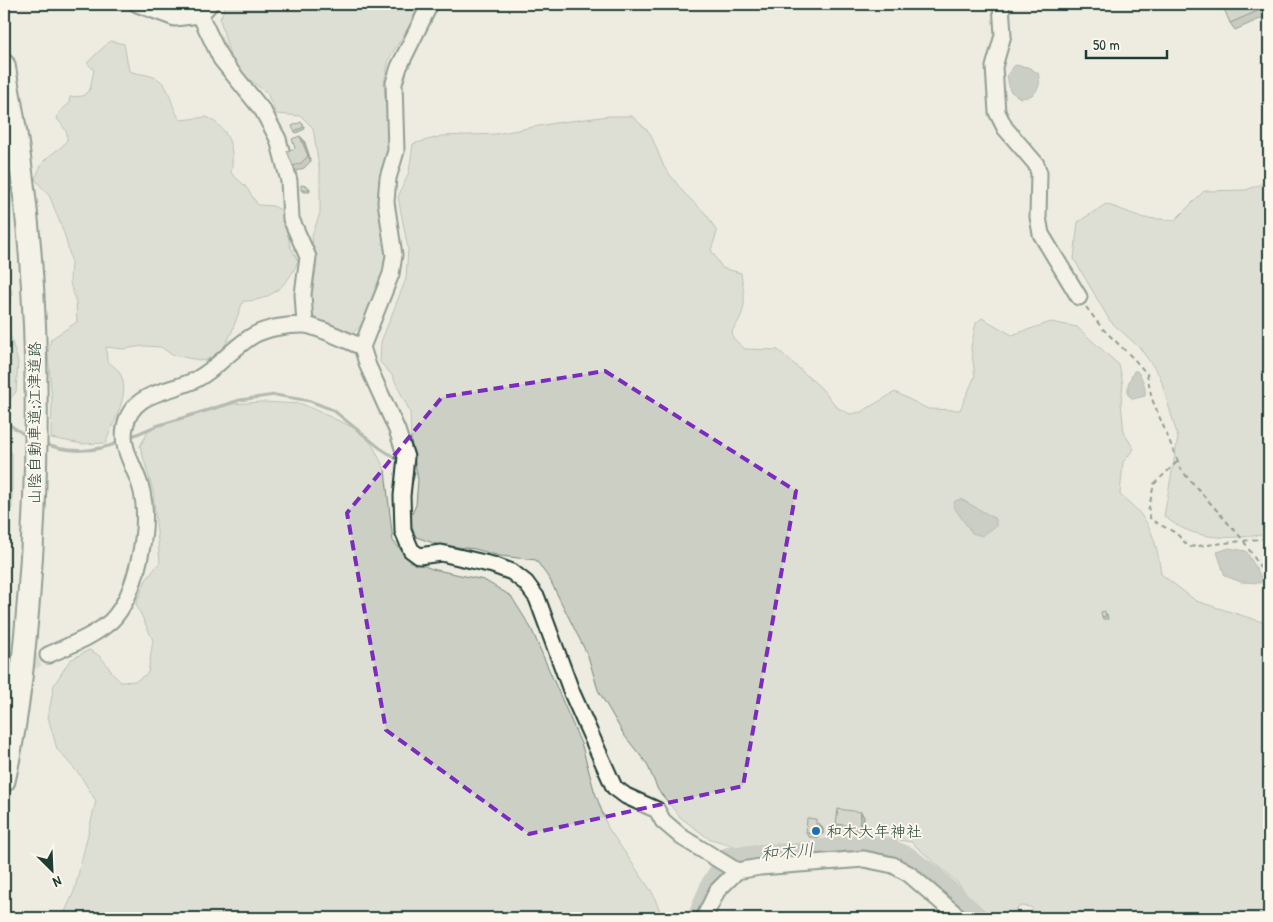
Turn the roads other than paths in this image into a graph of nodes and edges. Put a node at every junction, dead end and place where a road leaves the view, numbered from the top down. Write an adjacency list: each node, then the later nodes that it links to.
1 (137, 4): 5 (street)
2 (210, 4): 5 (street)
3 (430, 4): 9 (street)
4 (1001, 4): 7 (street)
5 (200, 16): 8 (street)
6 (4, 64): 11 (highway, 山陰自動車道;江津道路)
7 (1079, 297)
8 (305, 325): 9 (street); 10 (street)
9 (362, 347): 12 (street)
10 (48, 655)
11 (4, 781)
12 (734, 869): 13 (street); 14 (street)
13 (704, 918)
14 (960, 918)

